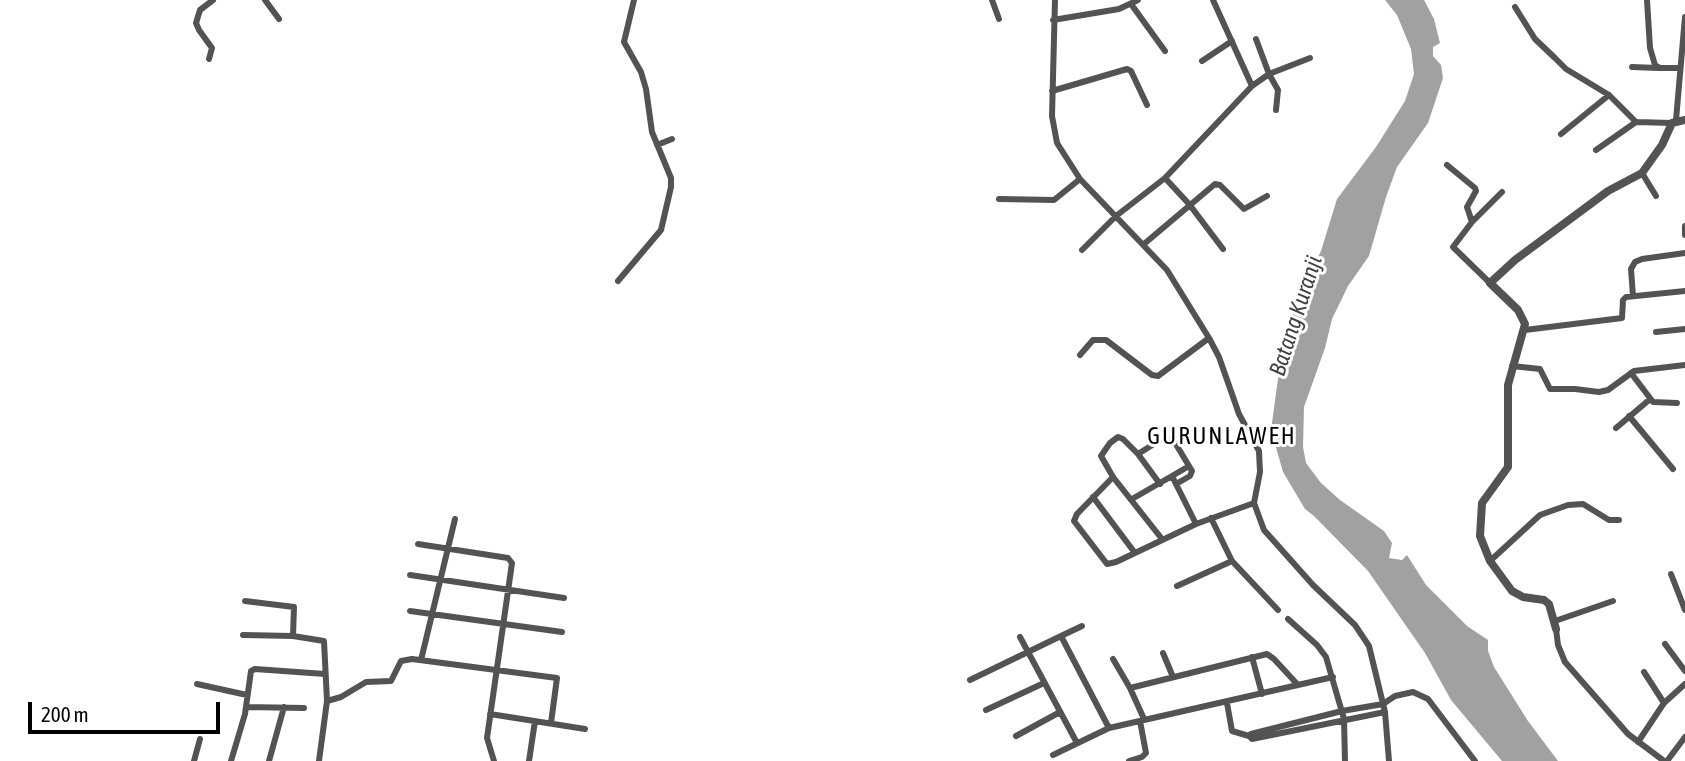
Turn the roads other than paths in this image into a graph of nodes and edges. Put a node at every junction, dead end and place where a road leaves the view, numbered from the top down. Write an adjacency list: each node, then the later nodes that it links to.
1 (213, 0): 19 (street)
2 (265, 0): 12 (street)
3 (634, 0): 34 (street)
4 (992, 0): 13 (street)
5 (1055, 0): 14 (street)
6 (1138, 0): 9 (street)
7 (1213, 0): 16 (street)
8 (1647, 0): 22 (street)
9 (1131, 4): 14 (street); 17 (street)
10 (1515, 7): 27 (street)
11 (1685, 17): 23 (street)
12 (279, 19)
13 (999, 19)
14 (1054, 20): 26 (street)
15 (1256, 39): 24 (street)
16 (1232, 41): 20 (street); 25 (street)
17 (1165, 51)
18 (1310, 58): 24 (street)
19 (209, 59)
20 (1202, 61)
21 (1632, 67): 22 (street)
22 (1658, 68): 23 (street)
23 (1680, 68): 30 (street)
24 (1269, 74): 25 (street); 29 (street)
25 (1252, 86): 38 (street)
26 (1052, 90): 28 (street); 39 (street)
27 (1609, 95): 31 (street); 32 (street)
28 (1147, 105)
29 (1276, 110)
30 (1678, 121): 31 (street); 37 (street)
31 (1636, 122): 35 (street)
32 (1561, 134)
33 (672, 139): 34 (street)
34 (657, 145): 53 (street)
35 (1596, 150)
36 (1447, 165): 46 (street)
37 (1642, 173): 42 (street); 54 (street)
38 (1165, 178): 44 (street); 45 (street)
39 (1080, 179): 43 (street); 45 (street)
40 (1502, 192): 46 (street)
41 (1267, 196): 44 (street)
42 (1656, 196)
43 (999, 199)
44 (1189, 204): 49 (street); 50 (street)
45 (1116, 216): 49 (street); 51 (street)
46 (1472, 222): 54 (street)
47 (1685, 226): 48 (street)
48 (1685, 235)
49 (1144, 244): 60 (street)
50 (1223, 249)
51 (1082, 250)
52 (1685, 253): 56 (street)
53 (618, 281)
54 (1491, 285): 58 (street)
55 (1685, 291): 56 (street)
56 (1633, 296): 58 (street)
57 (1685, 329): 59 (street)
58 (1525, 330): 63 (street)
59 (1656, 332)
60 (1209, 338): 61 (street); 78 (street)
61 (1080, 355)
62 (1685, 365): 64 (street)
63 (1512, 366): 64 (street); 88 (street)
64 (1631, 373): 65 (street)
65 (1649, 400): 66 (street); 67 (street)
66 (1677, 403)
67 (1629, 416): 68 (street); 71 (street)
68 (1616, 428)
69 (1138, 454): 70 (street); 73 (street); 74 (street)
70 (1189, 466): 72 (street); 75 (street)
71 (1673, 469)
72 (1172, 476): 74 (street); 75 (street)
73 (1113, 477): 76 (street); 77 (street)
74 (1160, 484): 77 (street)
75 (1176, 484): 82 (street)
76 (1093, 497): 86 (street); 86 (street)
77 (1132, 499): 83 (street)
78 (1254, 503): 79 (street); 133 (street)
79 (1212, 518): 82 (street); 87 (street)
80 (455, 519): 85 (street)
81 (1619, 520): 88 (street)
82 (1196, 524): 83 (street)
83 (1162, 539): 86 (street)
84 (418, 544): 85 (street)
85 (448, 550): 91 (street); 93 (street)
86 (1135, 553)
87 (1232, 561): 92 (street); 97 (street)
88 (1490, 561): 103 (street)
89 (1671, 573): 98 (street)
90 (410, 575): 91 (street)
91 (440, 580): 93 (street); 100 (street)
92 (1177, 586)
93 (508, 591): 94 (street); 102 (street)
94 (564, 598)
95 (245, 601): 107 (street)
96 (1613, 601): 103 (street)
97 (1278, 610)
98 (1685, 610)
99 (410, 611): 100 (street)
100 (432, 615): 102 (street); 115 (street)
101 (1288, 619): 121 (street)
102 (504, 623): 105 (street); 116 (street)
103 (1555, 625): 152 (street)
104 (1082, 626): 108 (street)
105 (562, 632)
106 (243, 635): 107 (street)
107 (293, 636): 119 (street)
108 (1061, 636): 111 (street); 147 (street)
109 (1020, 637): 111 (street)
110 (1665, 644): 117 (street)
111 (1029, 651): 122 (street); 123 (street)
112 (1163, 653): 120 (street)
113 (1252, 657): 120 (street); 126 (street); 128 (street)
114 (1113, 659): 127 (street)
115 (421, 660): 116 (street); 130 (street)
116 (496, 670): 141 (street); 145 (street)
117 (1685, 671)
118 (1644, 672): 132 (street)
119 (325, 674): 129 (street); 130 (street)
120 (1173, 677): 127 (street)
121 (1333, 677): 126 (street); 138 (street)
122 (970, 680)
123 (1044, 683): 137 (street); 139 (street)
124 (197, 684): 129 (street)
125 (1685, 684): 132 (street)
126 (1298, 685): 128 (street)
127 (1130, 688): 143 (street)
128 (1262, 694): 131 (street)
129 (247, 695): 134 (street)
130 (327, 701): 158 (street)
131 (1227, 703): 143 (street); 146 (street)
132 (1664, 703): 152 (street)
133 (1382, 704): 138 (street); 140 (street); 164 (street)
134 (246, 707): 135 (street); 156 (street)
135 (284, 708): 136 (street); 157 (street)
136 (304, 708)
137 (986, 710)
138 (1342, 711): 142 (street); 146 (street)
139 (1060, 712): 149 (street); 153 (street)
140 (1385, 712): 142 (street); 163 (street)
141 (490, 714): 144 (street); 159 (street)
142 (1344, 719): 146 (street); 162 (street)
143 (1142, 720): 147 (street); 161 (street)
144 (535, 721): 145 (street); 160 (street)
145 (551, 723): 148 (street)
146 (1294, 727)
147 (1109, 728): 153 (street)
148 (585, 729)
149 (1016, 736)
150 (1685, 737): 165 (street)
151 (200, 739): 155 (street)
152 (1637, 742): 165 (street)
153 (1077, 743): 154 (street)
154 (1053, 755)
155 (194, 761)
156 (231, 761)
157 (270, 761)
158 (320, 761)
159 (494, 761)
160 (529, 761)
161 (1129, 761)
162 (1345, 761)
163 (1389, 761)
164 (1475, 761)
165 (1665, 761)

